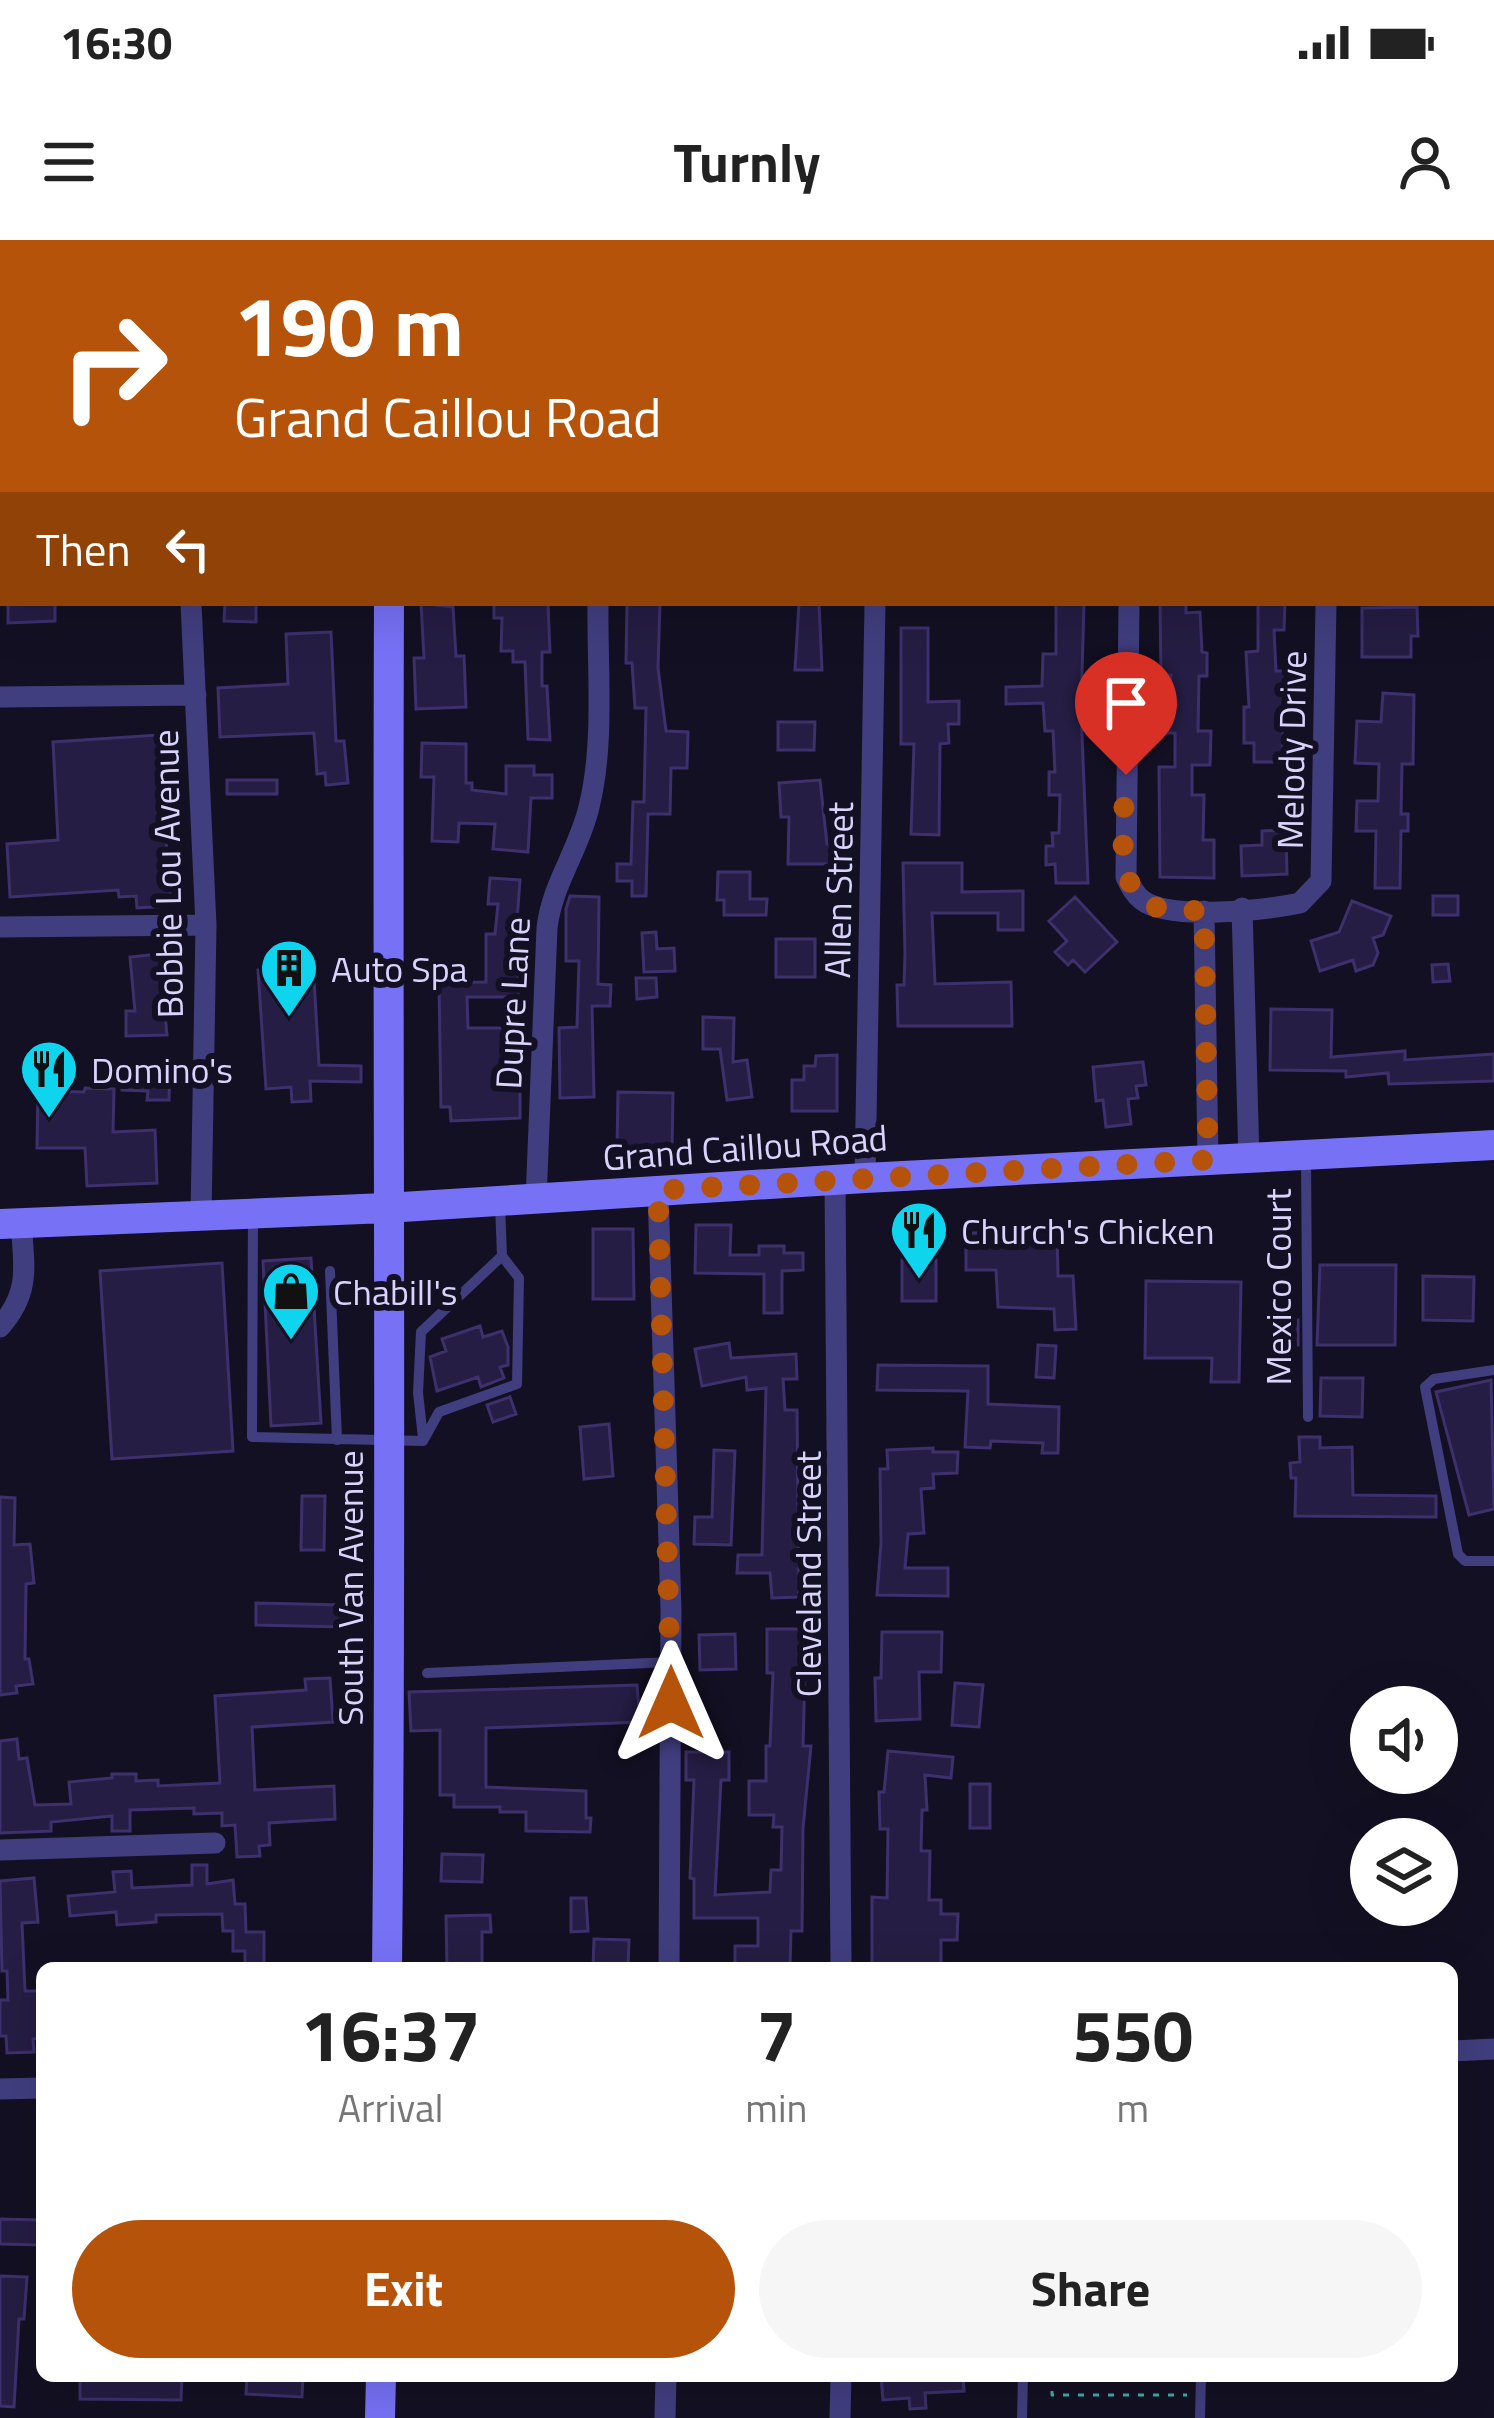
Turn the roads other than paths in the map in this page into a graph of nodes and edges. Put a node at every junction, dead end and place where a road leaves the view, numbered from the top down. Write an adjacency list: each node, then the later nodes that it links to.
1 (191, 606): 7 (street, Bobbie Lou Avenue)
2 (389, 606): 21 (main road, South Van Avenue)
3 (598, 606): 19 (street, Dupre Lane)
4 (875, 606): 17 (street, Allen Street)
5 (1129, 606): 10 (street, Melody Drive)
6 (1326, 606): 9 (street, Melody Drive)
7 (196, 695): 8 (street); 11 (street, Bobbie Lou Avenue)
8 (0, 697)
9 (1242, 908): 10 (street, Melody Drive); 16 (street)
10 (1204, 911): 15 (street)
11 (206, 925): 12 (street); 23 (street, Bobbie Lou Avenue)
12 (0, 927)
13 (1494, 1145): 14 (main road, Grand Caillou Road)
14 (1306, 1157): 16 (main road, Grand Caillou Road); 29 (lane, Mexico Court)
15 (1208, 1160): 16 (main road, Grand Caillou Road); 17 (main road, Grand Caillou Road)
16 (1249, 1160)
17 (850, 1179): 18 (main road, Grand Caillou Road); 40 (street, Cleveland Street)
18 (658, 1190): 19 (main road, Grand Caillou Road); 34 (street)
19 (536, 1200): 20 (main road, Grand Caillou Road)
20 (500, 1202): 21 (main road, Grand Caillou Road); 25 (lane)
21 (386, 1208): 22 (main road, Grand Caillou Road); 32 (main road, South Van Avenue)
22 (253, 1214): 23 (main road, Grand Caillou Road); 30 (lane)
23 (200, 1216): 24 (main road, Grand Caillou Road)
24 (10, 1224): 27 (street)
25 (502, 1256): 31 (lane); 31 (lane)
26 (330, 1270): 30 (lane)
27 (0, 1327)
28 (1494, 1370): 33 (lane)
29 (1308, 1417)
30 (337, 1440): 32 (lane)
31 (423, 1441): 32 (lane)
32 (388, 1442): 38 (main road, South Van Avenue)
33 (1494, 1561)
34 (671, 1662): 35 (lane); 39 (street)
35 (427, 1673)
36 (215, 1843): 37 (street)
37 (0, 1850)
38 (387, 1962)
39 (669, 1962)
40 (841, 1962)
41 (1494, 2049): 42 (street)
42 (1458, 2051)
43 (36, 2088): 44 (street)
44 (0, 2089)
45 (381, 2382): 50 (main road)
46 (665, 2382): 51 (street)
47 (841, 2382): 52 (street)
48 (1023, 2382): 53 (lane)
49 (1202, 2382): 54 (lane)
50 (380, 2418)
51 (664, 2418)
52 (840, 2418)
53 (1022, 2418)
54 (1200, 2418)

